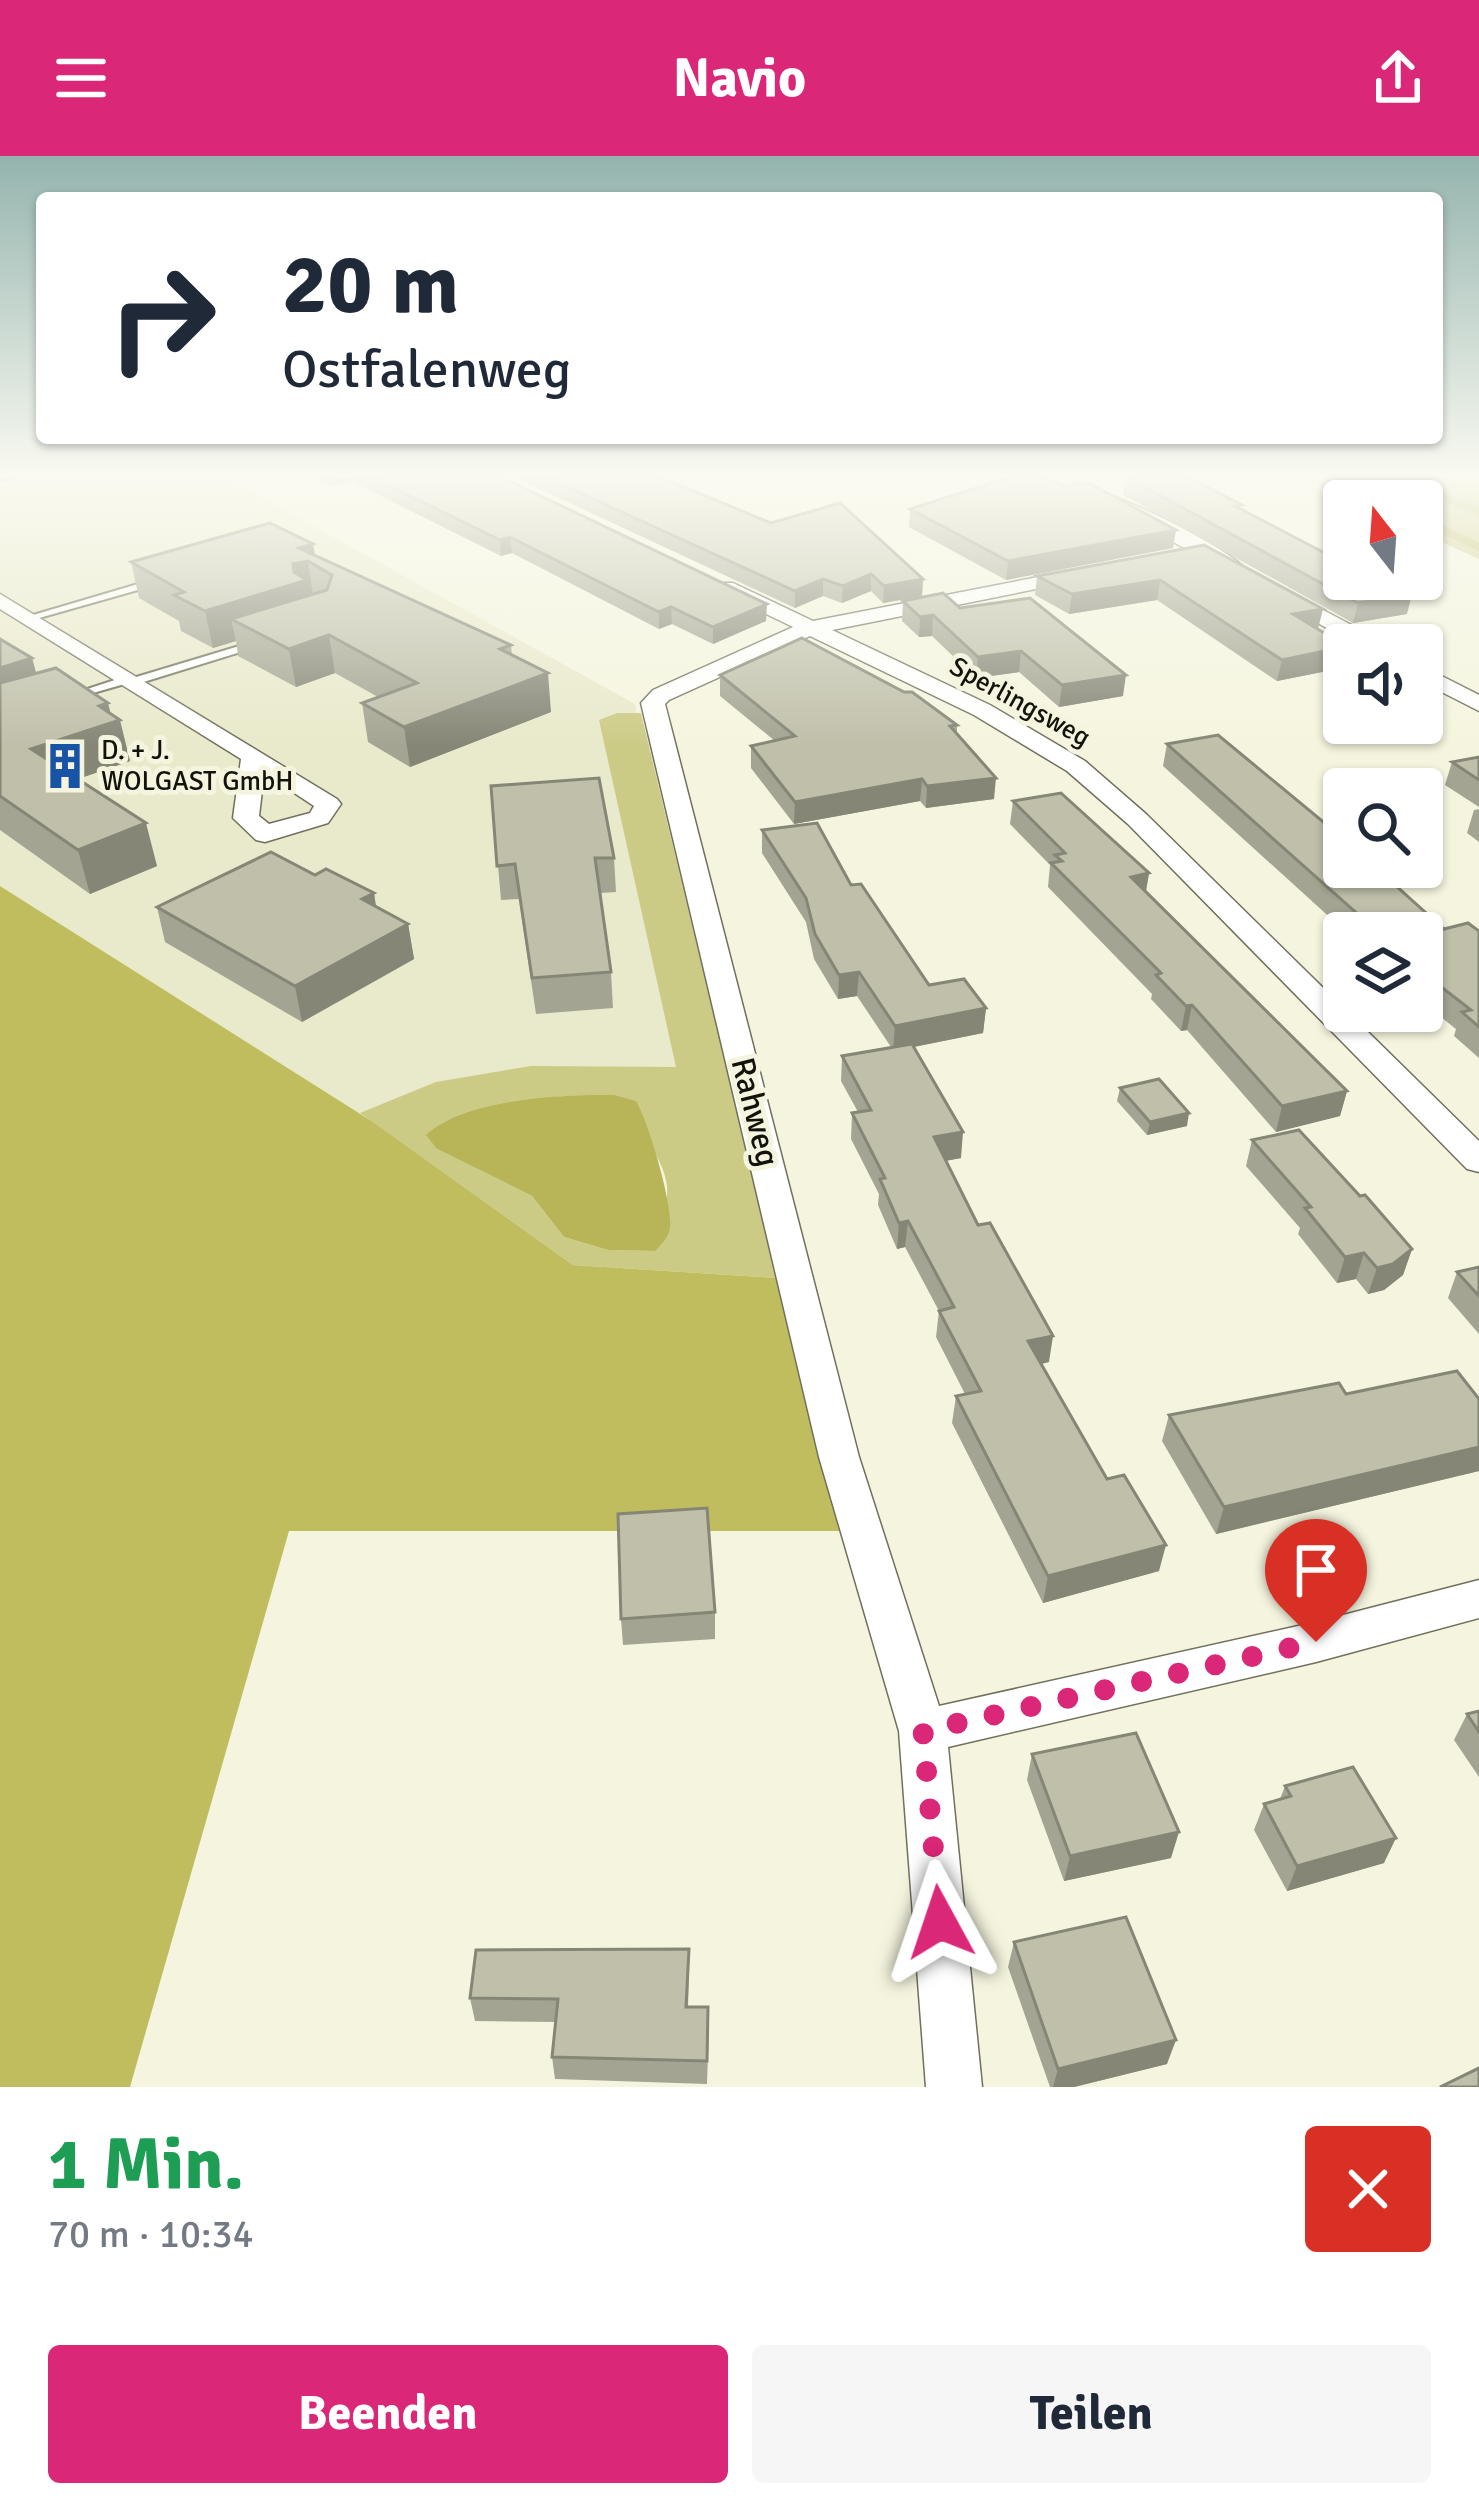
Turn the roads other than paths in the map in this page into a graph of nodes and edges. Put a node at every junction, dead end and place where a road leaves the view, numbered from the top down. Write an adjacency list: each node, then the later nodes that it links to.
1 (1231, 567): 7 (street)
2 (1112, 569): 8 (street, Rahweg)
3 (178, 575): 6 (lane)
4 (702, 575): 8 (street, Sperlingsweg)
5 (0, 600): 6 (street)
6 (28, 618): 10 (street)
7 (1334, 624)
8 (809, 628): 17 (street, Sperlingsweg); 19 (street, Rahweg)
9 (268, 640): 10 (lane)
10 (131, 681): 12 (lane); 14 (street)
11 (1443, 684): 13 (street)
12 (56, 700)
13 (1479, 704)
14 (254, 756): 15 (street); 15 (street)
15 (265, 834): 16 (street)
16 (293, 852)
17 (1479, 1161)
18 (1479, 1599): 19 (street)
19 (923, 1731): 20 (street, Rahweg)
20 (954, 2087)

